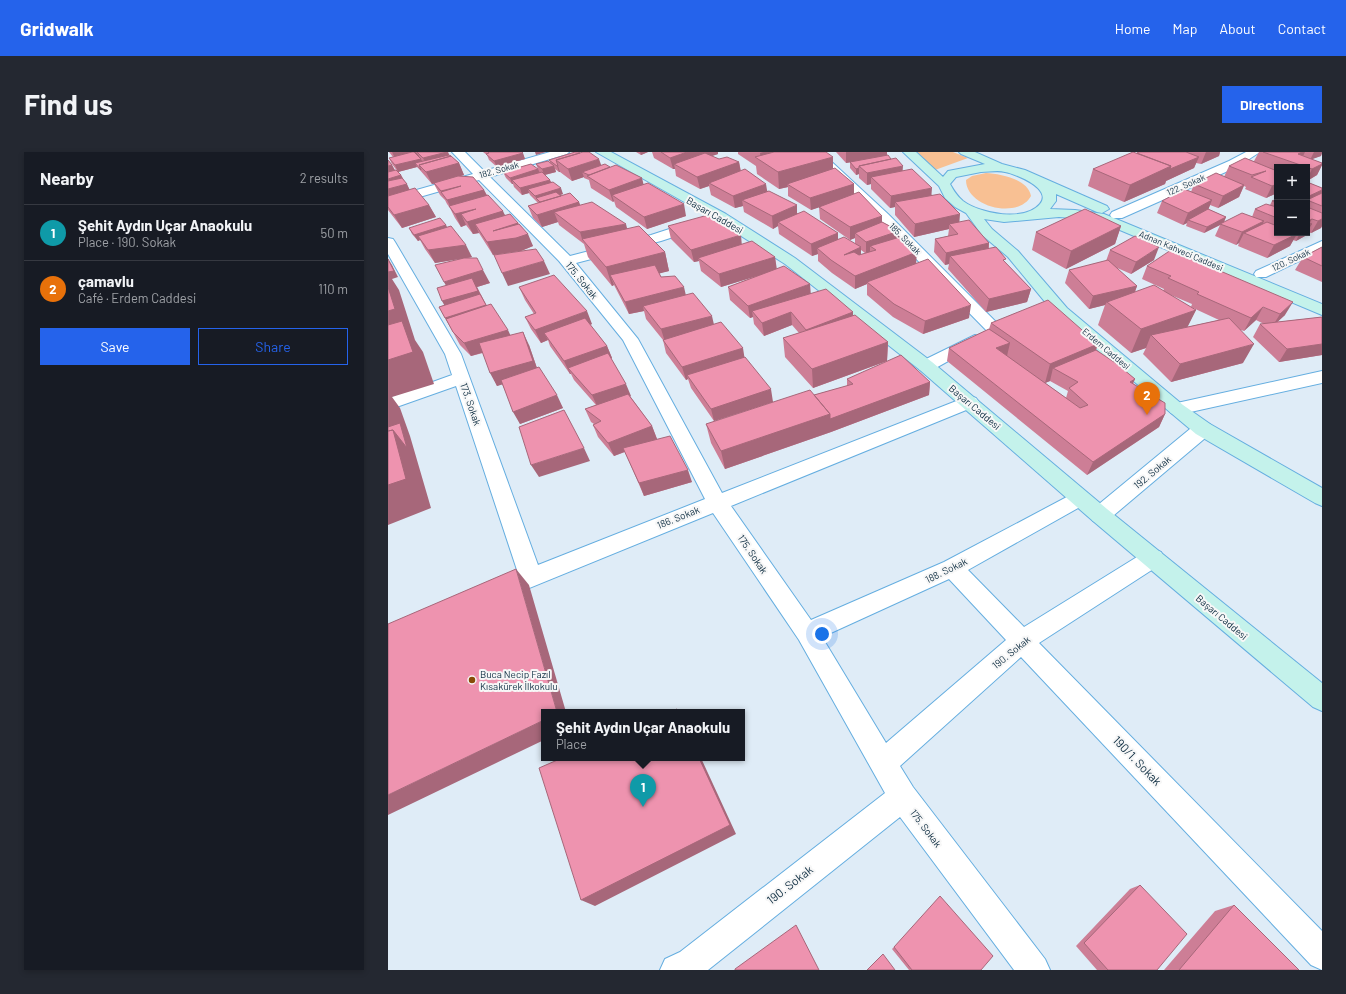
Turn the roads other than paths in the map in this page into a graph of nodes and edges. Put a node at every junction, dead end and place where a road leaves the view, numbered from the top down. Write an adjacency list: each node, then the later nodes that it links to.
1 (458, 152): 11 (street, 175. Sokak)
2 (563, 152): 11 (street, 182. Sokak)
3 (602, 152): 18 (main road, Başarı Caddesi)
4 (814, 152): 27 (street, 185. Sokak)
5 (909, 152): 13 (main road)
6 (965, 152): 9 (main road)
7 (1254, 152): 8 (street, 122. Sokak)
8 (1234, 164): 10 (street); 17 (street, 122. Sokak)
9 (1005, 168): 12 (main road, Adnan Kahveci Caddesi); 13 (main road)
10 (1248, 169)
11 (482, 175): 14 (street, 182. Sokak); 23 (street, 175. Sokak)
12 (1041, 183): 16 (main road); 17 (main road, Adnan Kahveci Caddesi)
13 (944, 184): 15 (main road)
14 (388, 202)
15 (972, 212): 19 (main road, Adnan Kahveci Caddesi); 20 (main road, Erdem Caddesi)
16 (1035, 214): 19 (main road, Adnan Kahveci Caddesi); 26 (main road, Adnan Kahveci Caddesi)
17 (1117, 215): 24 (main road, Adnan Kahveci Caddesi)
18 (721, 217): 23 (street); 27 (main road, Başarı Caddesi)
19 (1021, 218): 20 (main road)
20 (1014, 241): 32 (main road, Erdem Caddesi)
21 (388, 242): 28 (street, 173. Sokak)
22 (1322, 245): 24 (street, 120. Sokak)
23 (566, 260): 36 (street, 175. Sokak)
24 (1261, 274): 25 (main road, Adnan Kahveci Caddesi)
25 (1322, 299)
26 (1322, 310)
27 (926, 366): 30 (main road, Başarı Caddesi)
28 (462, 378): 31 (street); 40 (street, 173. Sokak)
29 (1318, 380): 32 (street)
30 (970, 402): 34 (main road, Başarı Caddesi); 36 (street, 186. Sokak)
31 (388, 404)
32 (1177, 408): 33 (main road, Erdem Caddesi)
33 (1203, 429): 35 (main road, Erdem Caddesi); 37 (street, 192. Sokak)
34 (1080, 498): 37 (main road, Başarı Caddesi); 39 (street, 188. Sokak)
35 (1322, 498)
36 (717, 502): 40 (street, 186. Sokak); 42 (street, 175. Sokak)
37 (1100, 514): 38 (main road, Başarı Caddesi)
38 (1153, 558): 43 (street, 190. Sokak); 44 (main road, Başarı Caddesi)
39 (952, 568): 42 (street, 188. Sokak); 43 (street, 190/1. Sokak)
40 (531, 577): 41 (street, 186. Sokak)
41 (481, 598)
42 (807, 634): 45 (street, 175. Sokak)
43 (1022, 641): 45 (street, 190. Sokak); 47 (street, 190/1. Sokak)
44 (1322, 699)
45 (883, 764): 46 (street, 175. Sokak)
46 (903, 797): 48 (street, 175. Sokak); 49 (street, 190. Sokak)
47 (1322, 954)
48 (1032, 969)
49 (676, 970)

